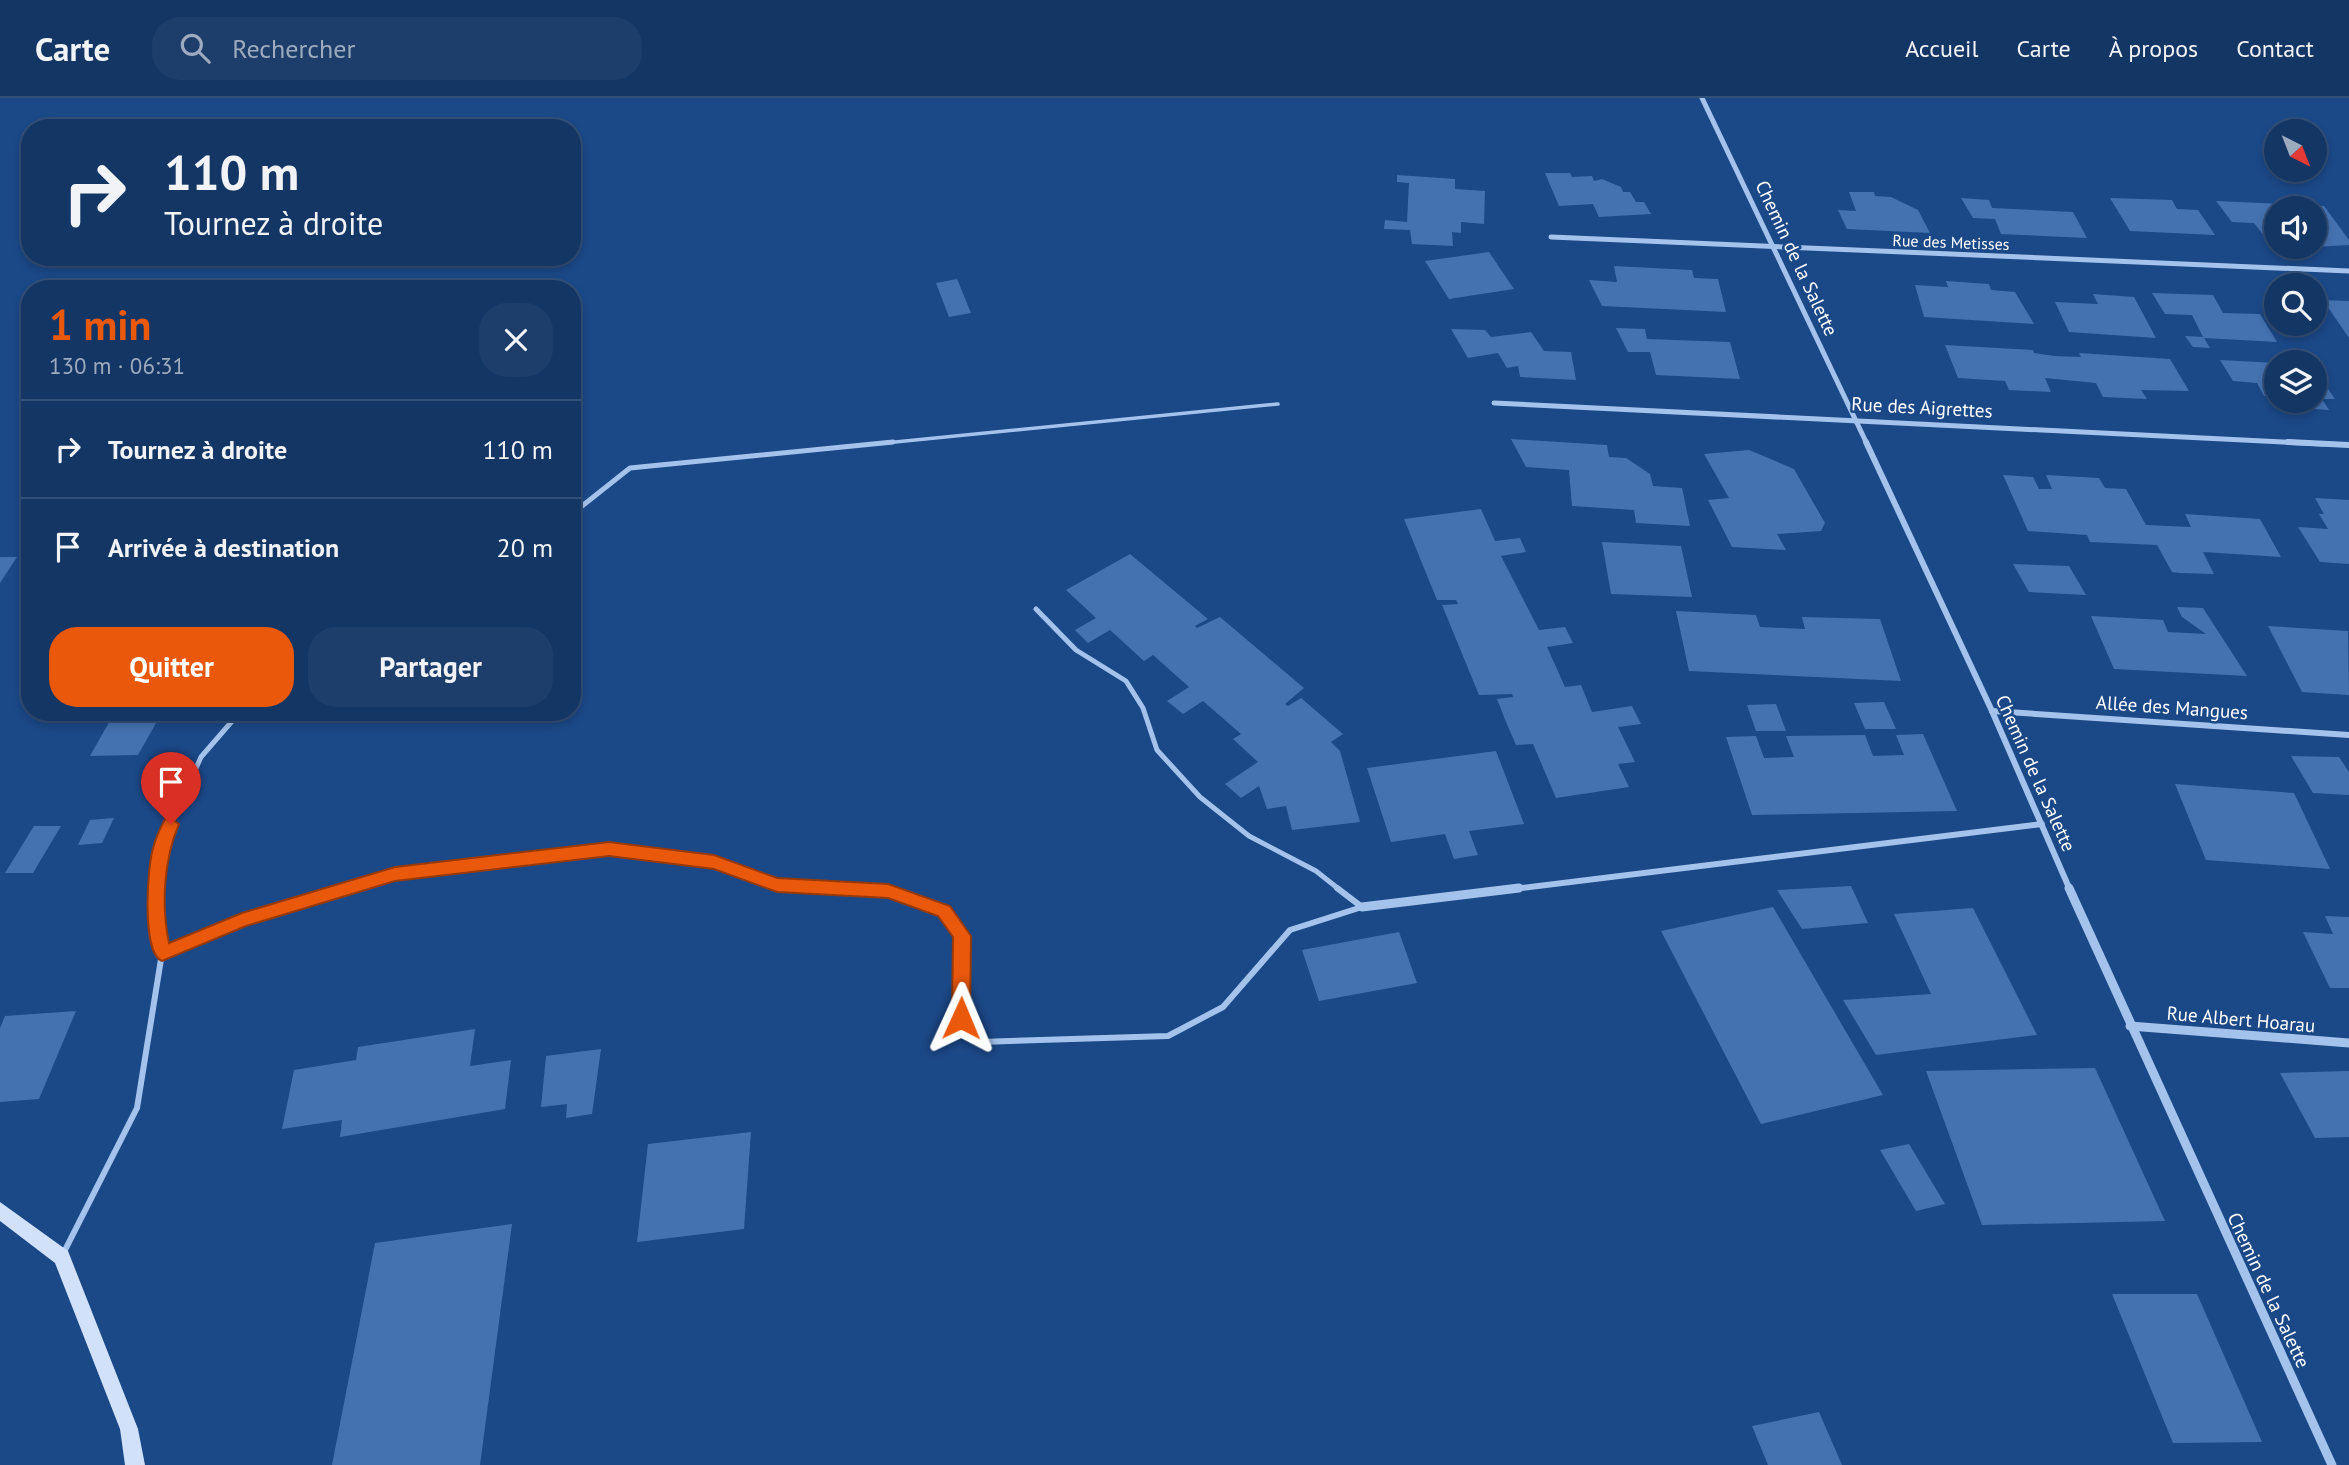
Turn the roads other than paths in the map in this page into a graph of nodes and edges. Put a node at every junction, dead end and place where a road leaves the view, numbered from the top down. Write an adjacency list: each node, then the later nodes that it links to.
1 (1702, 98): 3 (street, Chemin de la Salette)
2 (1551, 237): 3 (street, Rue des Metisses)
3 (1775, 247): 4 (street, Rue des Metisses); 7 (street, Chemin de la Salette)
4 (2349, 271)
5 (1494, 403): 7 (street, Rue des Aigrettes)
6 (1278, 404): 9 (lane)
7 (1856, 420): 8 (street, Rue des Aigrettes); 11 (street, Chemin de la Salette)
8 (2349, 445)
9 (581, 507)
10 (1036, 609): 15 (lane)
11 (1992, 710): 13 (street, Allée des Mangues); 14 (street, Chemin de la Salette)
12 (232, 721): 16 (lane)
13 (2349, 735)
14 (2042, 824): 15 (street); 17 (street, Chemin de la Salette)
15 (1362, 907): 16 (lane)
16 (162, 953): 20 (lane)
17 (2130, 1026): 18 (street, Rue Albert Hoarau); 22 (street, Chemin de la Salette)
18 (2349, 1043)
19 (0, 1210): 20 (main road)
20 (62, 1257): 21 (main road)
21 (135, 1465)
22 (2332, 1465)

